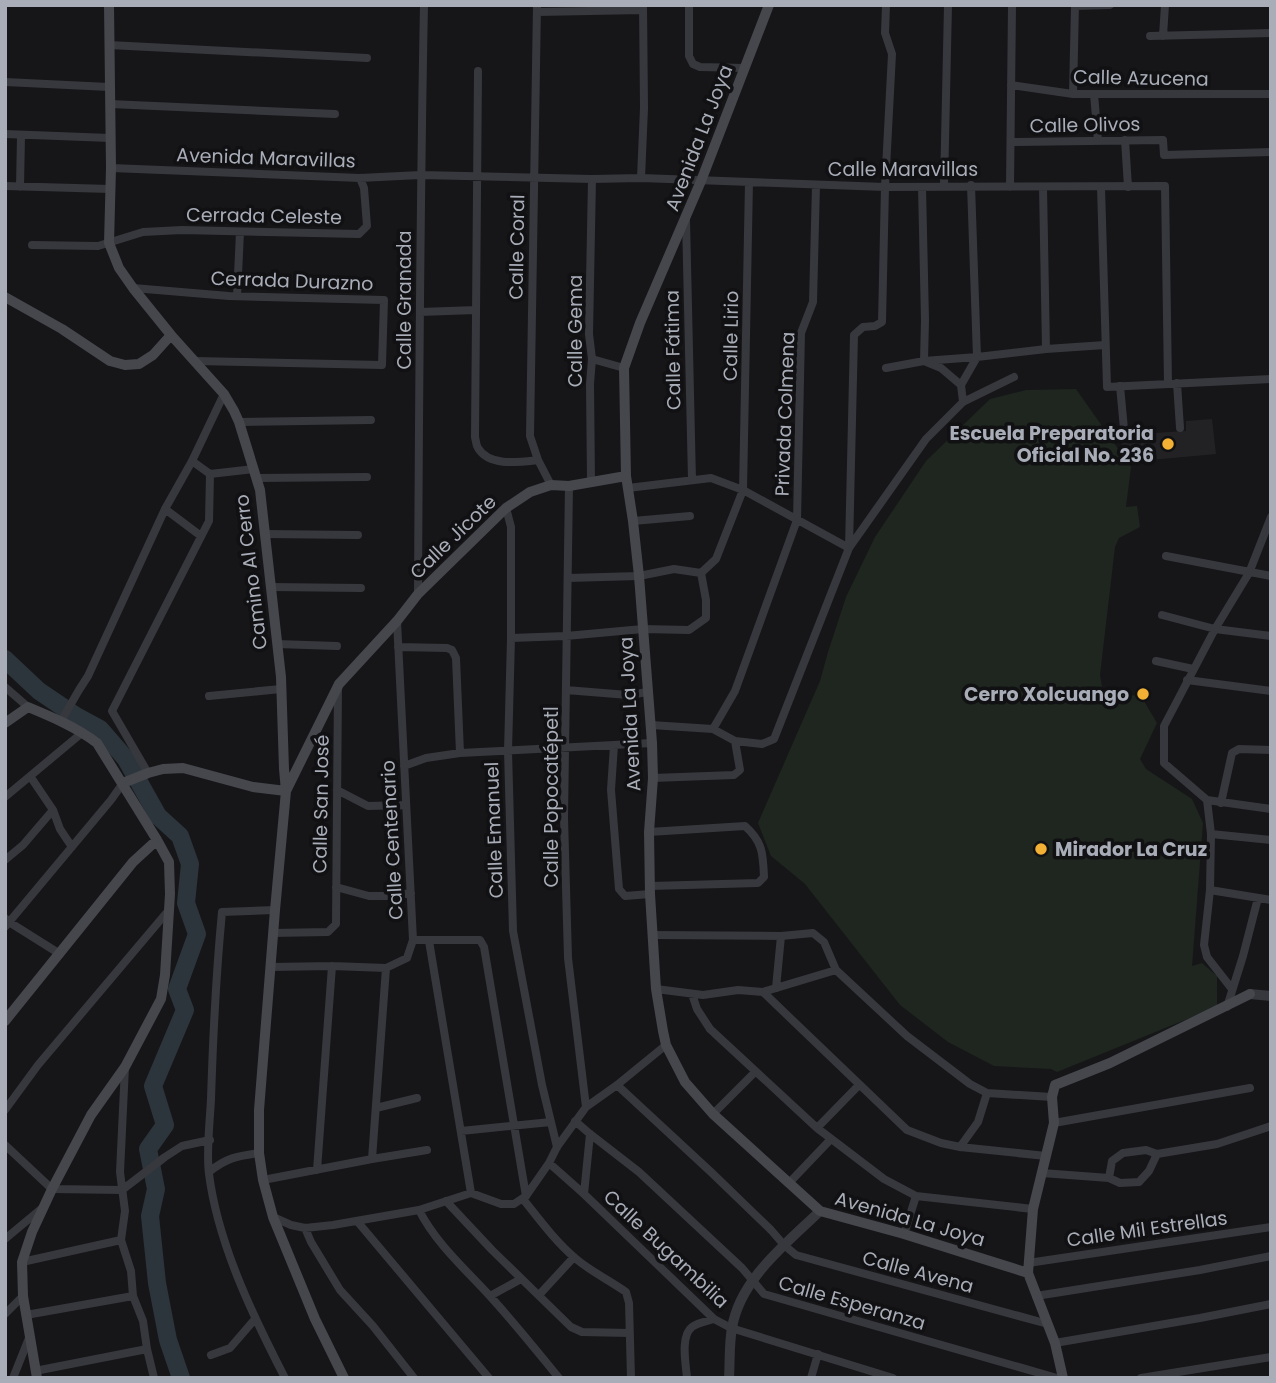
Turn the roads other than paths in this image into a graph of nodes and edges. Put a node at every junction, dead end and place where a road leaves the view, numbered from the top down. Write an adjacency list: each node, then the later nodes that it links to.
1 (109, 5): 17 (main road)
2 (424, 5): 37 (street, Calle Granada)
3 (688, 5): 19 (street)
4 (769, 5): 19 (main road, Avenida La Joya)
5 (886, 5): 49 (street)
6 (948, 5): 51 (street)
7 (1012, 5): 22 (street)
8 (1075, 5): 9 (street); 24 (street)
9 (1110, 5)
10 (1165, 5): 16 (street)
11 (590, 8): 12 (street); 13 (street)
12 (643, 8): 41 (street)
13 (537, 9): 39 (street, Calle Coral)
14 (1271, 33): 16 (street)
15 (1150, 36): 16 (street)
16 (1163, 36)
17 (109, 45): 18 (street); 23 (main road)
18 (367, 58)
19 (745, 68): 43 (main road, Avenida La Joya)
20 (478, 71): 38 (street)
21 (5, 82): 23 (street)
22 (1011, 85): 24 (street, Calle Azucena); 34 (street)
23 (109, 87): 27 (main road)
24 (1073, 94): 25 (street, Calle Azucena)
25 (1094, 94): 26 (street, Calle Azucena); 33 (street)
26 (1271, 94)
27 (110, 104): 28 (street); 31 (main road)
28 (335, 114)
29 (5, 134): 30 (street)
30 (21, 136): 31 (street); 48 (street)
31 (110, 138): 36 (main road)
32 (1125, 140): 33 (street, Calle Olivos); 35 (street, Calle Olivos); 55 (street)
33 (1098, 141): 34 (street, Calle Olivos)
34 (1011, 142): 52 (street)
35 (1271, 152)
36 (111, 168): 40 (street, Avenida Maravillas); 56 (main road)
37 (420, 175): 38 (street, Avenida Maravillas); 40 (street, Avenida Maravillas); 65 (street, Calle Granada)
38 (478, 175): 39 (street, Avenida Maravillas); 64 (street)
39 (534, 177): 42 (street, Calle Maravillas); 86 (street, Calle Coral)
40 (360, 178): 58 (street, Cerrada Celeste)
41 (640, 178): 42 (street, Calle Maravillas); 43 (street, Calle Maravillas)
42 (592, 179): 70 (street, Calle Gema)
43 (701, 181): 44 (street, Calle Maravillas); 57 (main road, Avenida La Joya)
44 (749, 183): 45 (street, Calle Maravillas); 96 (street, Calle Lirio)
45 (816, 184): 49 (street, Calle Maravillas); 101 (street, Privada Colmena)
46 (971, 185): 51 (street, Calle Maravillas); 52 (street, Calle Maravillas); 69 (street)
47 (5, 186): 48 (street)
48 (20, 187): 56 (street)
49 (885, 187): 50 (street, Calle Maravillas); 106 (street)
50 (922, 187): 51 (street, Calle Maravillas); 71 (street)
51 (944, 187)
52 (1010, 187): 53 (street, Calle Maravillas)
53 (1043, 187): 54 (street, Calle Maravillas); 68 (street)
54 (1101, 187): 55 (street, Calle Maravillas); 67 (street)
55 (1128, 187): 77 (street, Calle Maravillas)
56 (110, 189): 59 (main road)
57 (686, 219): 73 (main road, Avenida La Joya); 91 (street, Calle Fátima)
58 (240, 232): 59 (street, Cerrada Celeste); 62 (street)
59 (109, 243): 60 (street, Cerrada Celeste); 61 (main road, Camino Al Cerro)
60 (32, 245)
61 (134, 288): 62 (street, Cerrada Durazno); 66 (main road, Camino Al Cerro)
62 (237, 296): 72 (street, Cerrada Durazno)
63 (5, 297): 66 (main road)
64 (476, 310): 65 (street); 86 (street)
65 (420, 312): 115 (street, Calle Granada)
66 (171, 335): 72 (main road, Camino Al Cerro)
67 (1105, 345): 68 (street); 79 (street)
68 (1046, 349): 69 (street)
69 (977, 357): 71 (street); 78 (street)
70 (592, 359): 73 (street); 92 (street, Calle Gema)
71 (924, 360): 74 (street); 78 (street)
72 (195, 361): 80 (main road, Camino Al Cerro)
73 (624, 368): 93 (main road, Avenida La Joya)
74 (886, 368)
75 (1014, 377): 81 (street)
76 (1271, 379): 77 (street)
77 (1173, 384): 79 (street); 84 (street)
78 (961, 385): 81 (street)
79 (1120, 386): 85 (street)
80 (224, 394): 83 (main road, Camino Al Cerro); 87 (street)
81 (963, 402): 106 (street)
82 (371, 420): 83 (street)
83 (239, 422): 88 (main road, Camino Al Cerro)
84 (1180, 428)
85 (1124, 429)
86 (538, 460): 94 (street, Calle Coral)
87 (192, 461): 89 (street); 98 (street)
88 (255, 473): 89 (street); 90 (street); 103 (main road, Camino Al Cerro)
89 (210, 474): 105 (street)
90 (367, 477)
91 (692, 480): 93 (street); 96 (street)
92 (591, 482): 93 (main road, Calle Jicote); 95 (main road, Calle Jicote)
93 (627, 482): 102 (main road, Avenida La Joya)
94 (551, 485): 95 (main road, Calle Jicote); 97 (main road, Calle Jicote)
95 (569, 486): 112 (street, Calle Popocatépetl)
96 (743, 491): 101 (street); 108 (street)
97 (506, 508): 115 (main road, Calle Jicote); 122 (street, Calle Emanuel)
98 (165, 509): 105 (street); 137 (street)
99 (690, 516): 102 (street)
100 (1271, 517): 109 (street)
101 (797, 520): 106 (street); 140 (street, Privada Colmena)
102 (633, 521): 110 (main road, Avenida La Joya)
103 (265, 534): 104 (street); 113 (main road, Camino Al Cerro)
104 (358, 535)
105 (201, 536): 150 (street)
106 (849, 548): 142 (street)
107 (1166, 556): 109 (street)
108 (701, 573): 110 (street); 118 (street)
109 (1249, 573): 111 (street); 119 (street)
110 (639, 576): 112 (street); 118 (main road, Avenida La Joya)
111 (1271, 576)
112 (568, 578): 120 (street, Calle Popocatépetl)
113 (271, 587): 114 (street); 123 (main road, Camino Al Cerro)
114 (361, 587)
115 (418, 594): 117 (main road, Calle Jicote)
116 (1162, 615): 119 (street)
117 (397, 621): 125 (street, Calle Centenario); 129 (main road, Calle Jicote)
118 (643, 629): 120 (street); 134 (main road, Avenida La Joya)
119 (1215, 629): 121 (street); 127 (street)
120 (566, 636): 122 (street); 132 (street, Calle Popocatépetl)
121 (1271, 636)
122 (511, 638): 147 (street, Calle Emanuel)
123 (277, 644): 124 (street); 131 (main road, Camino Al Cerro)
124 (337, 646)
125 (398, 648): 148 (street); 149 (street, Calle Centenario)
126 (1156, 661): 127 (street)
127 (1193, 669): 128 (street)
128 (1187, 680): 133 (street); 157 (street)
129 (338, 684): 154 (street, Calle San José); 155 (main road, Calle Jicote)
130 (5, 687): 136 (street)
131 (281, 689): 135 (street); 155 (main road, Camino Al Cerro)
132 (566, 690): 134 (street); 145 (street, Calle Popocatépetl)
133 (1271, 691)
134 (648, 692): 139 (main road, Avenida La Joya)
135 (209, 696)
136 (28, 707): 137 (main road); 138 (main road)
137 (61, 721): 141 (main road)
138 (5, 723)
139 (651, 725): 140 (street); 143 (main road, Avenida La Joya)
140 (713, 729): 142 (street)
141 (83, 732): 151 (street); 153 (main road)
142 (735, 741): 152 (street)
143 (652, 743): 144 (street); 152 (main road, Avenida La Joya)
144 (614, 746): 145 (street); 169 (street)
145 (566, 748): 147 (street); 205 (street, Calle Popocatépetl)
146 (1271, 750): 158 (street)
147 (508, 751): 148 (street); 210 (street, Calle Emanuel)
148 (460, 752): 149 (street)
149 (404, 766): 159 (street, Calle Centenario)
150 (148, 773): 153 (main road); 155 (main road)
151 (30, 776): 156 (street); 161 (street)
152 (653, 778): 162 (main road, Avenida La Joya)
153 (123, 783): 164 (main road); 166 (street)
154 (337, 790): 159 (street); 168 (street, Calle San José)
155 (286, 791): 174 (main road)
156 (5, 797)
157 (1207, 800): 158 (street); 163 (street)
158 (1221, 803): 160 (street)
159 (406, 805): 171 (street, Calle Centenario)
160 (1271, 809)
161 (53, 810): 166 (street); 167 (street)
162 (649, 832): 169 (main road, Avenida La Joya); 169 (street)
163 (1211, 834): 165 (street); 170 (street)
164 (157, 839): 175 (main road); 182 (main road)
165 (1271, 840)
166 (72, 847): 176 (street)
167 (5, 860)
168 (336, 887): 171 (street); 177 (street, Calle San José)
169 (650, 890): 178 (main road, Avenida La Joya)
170 (1210, 890): 172 (street); 189 (street)
171 (411, 893): 180 (street, Calle Centenario)
172 (1258, 898): 173 (street); 189 (street)
173 (1271, 900)
174 (275, 910): 177 (main road); 218 (street)
175 (169, 911): 197 (main road); 207 (street)
176 (7, 923): 182 (street)
177 (273, 933): 184 (main road)
178 (653, 934): 179 (street); 188 (main road, Avenida La Joya)
179 (781, 936): 186 (street); 187 (street)
180 (413, 940): 181 (street, Calle Centenario); 185 (street)
181 (429, 941): 212 (street, Calle Centenario); 215 (street)
182 (60, 954): 195 (main road)
183 (332, 966): 184 (street); 185 (street); 228 (street)
184 (271, 967): 223 (main road)
185 (386, 968): 206 (street)
186 (836, 970): 187 (street); 202 (street)
187 (776, 988): 190 (street)
188 (656, 989): 191 (street); 196 (main road, Avenida La Joya)
189 (1233, 989): 194 (street)
190 (763, 992): 191 (street); 200 (street)
191 (692, 994): 198 (street)
192 (1250, 994): 193 (street); 194 (main road)
193 (1271, 996)
194 (1227, 1007): 203 (main road)
195 (5, 1021)
196 (666, 1045): 199 (street); 208 (main road, Avenida La Joya)
197 (125, 1067): 234 (main road); 235 (street)
198 (755, 1072): 208 (street); 214 (street)
199 (617, 1085): 205 (street); 252 (street)
200 (859, 1085): 214 (street); 221 (street)
201 (1250, 1088): 211 (street)
202 (987, 1093): 203 (street); 221 (street)
203 (1052, 1097): 211 (main road)
204 (417, 1098): 206 (street)
205 (586, 1107): 209 (street)
206 (376, 1108): 226 (street)
207 (6, 1109)
208 (713, 1114): 233 (main road, Avenida La Joya)
209 (575, 1121): 216 (street, Calle Esperanza); 220 (street)
210 (551, 1122): 212 (street); 220 (street, Calle Emanuel)
211 (1054, 1123): 225 (main road)
212 (514, 1125): 215 (street); 239 (street, Calle Centenario)
213 (1271, 1126): 224 (street)
214 (817, 1128): 217 (street)
215 (461, 1131): 236 (street)
216 (590, 1134): 237 (street); 258 (street, Calle Esperanza)
217 (831, 1139): 233 (street); 238 (street)
218 (209, 1140): 229 (street); 235 (street)
219 (5, 1145): 234 (street)
220 (557, 1147): 227 (street)
221 (960, 1147): 225 (street)
222 (427, 1150): 226 (street)
223 (258, 1153): 229 (street); 232 (main road)
224 (1157, 1154): 231 (street); 231 (street)
225 (1046, 1156): 230 (main road)
226 (372, 1159): 228 (street)
227 (549, 1163): 237 (street, Calle Bugambilia); 239 (street)
228 (317, 1170): 232 (street)
229 (209, 1172): 267 (street)
230 (1042, 1173): 231 (street); 242 (main road)
231 (1109, 1178)
232 (263, 1180): 245 (main road)
233 (789, 1183): 244 (main road, Avenida La Joya)
234 (52, 1189): 235 (street); 241 (main road)
235 (122, 1190): 251 (street)
236 (471, 1194): 239 (street); 240 (street)
237 (584, 1194): 268 (street, Calle Bugambilia)
238 (916, 1196): 242 (street); 249 (street)
239 (525, 1198): 254 (street)
240 (446, 1201): 243 (street); 257 (street)
241 (44, 1207): 250 (street); 255 (main road)
242 (1033, 1209): 256 (main road)
243 (419, 1210): 246 (street); 262 (street)
244 (820, 1211): 249 (main road, Avenida La Joya); 252 (street)
245 (273, 1217): 248 (street); 282 (main road)
246 (356, 1221): 248 (street); 284 (street)
247 (1271, 1227): 256 (street, Calle Mil Estrellas)
248 (305, 1228): 283 (street)
249 (905, 1234): 256 (main road, Avenida La Joya)
250 (5, 1239)
251 (121, 1240): 255 (street); 261 (street)
252 (784, 1245): 258 (street); 269 (street, Calle Avena)
253 (1271, 1256): 263 (street)
254 (574, 1257): 259 (street); 271 (street)
255 (22, 1262): 260 (main road)
256 (1028, 1268): 263 (main road)
257 (521, 1279): 259 (street); 262 (street)
258 (753, 1280): 270 (street); 291 (street, Calle Esperanza)
259 (539, 1295): 271 (street)
260 (23, 1296): 265 (street); 266 (main road)
261 (133, 1296): 266 (street); 274 (street)
262 (490, 1296): 285 (street)
263 (1036, 1296): 269 (main road)
264 (1271, 1304): 273 (street)
265 (5, 1314)
266 (26, 1315): 272 (main road)
267 (255, 1319): 276 (street); 281 (street)
268 (714, 1319): 270 (street, Calle Bugambilia); 287 (street)
269 (1048, 1324): 273 (main road)
270 (732, 1328): 275 (street, Calle Bugambilia); 288 (street)
271 (629, 1333): 286 (street)
272 (30, 1336): 278 (main road); 279 (street)
273 (1055, 1343): 292 (main road)
274 (147, 1349): 278 (street); 280 (street)
275 (818, 1354): 289 (street); 290 (street, Calle Bugambilia)
276 (211, 1355)
277 (1271, 1357): 293 (street)
278 (36, 1374)
279 (13, 1378)
280 (154, 1378)
281 (285, 1378)
282 (343, 1378)
283 (414, 1378)
284 (489, 1378)
285 (559, 1378)
286 (631, 1378)
287 (687, 1378)
288 (729, 1378)
289 (811, 1378)
290 (893, 1378)
291 (1057, 1378)
292 (1063, 1378)
293 (1140, 1378)

